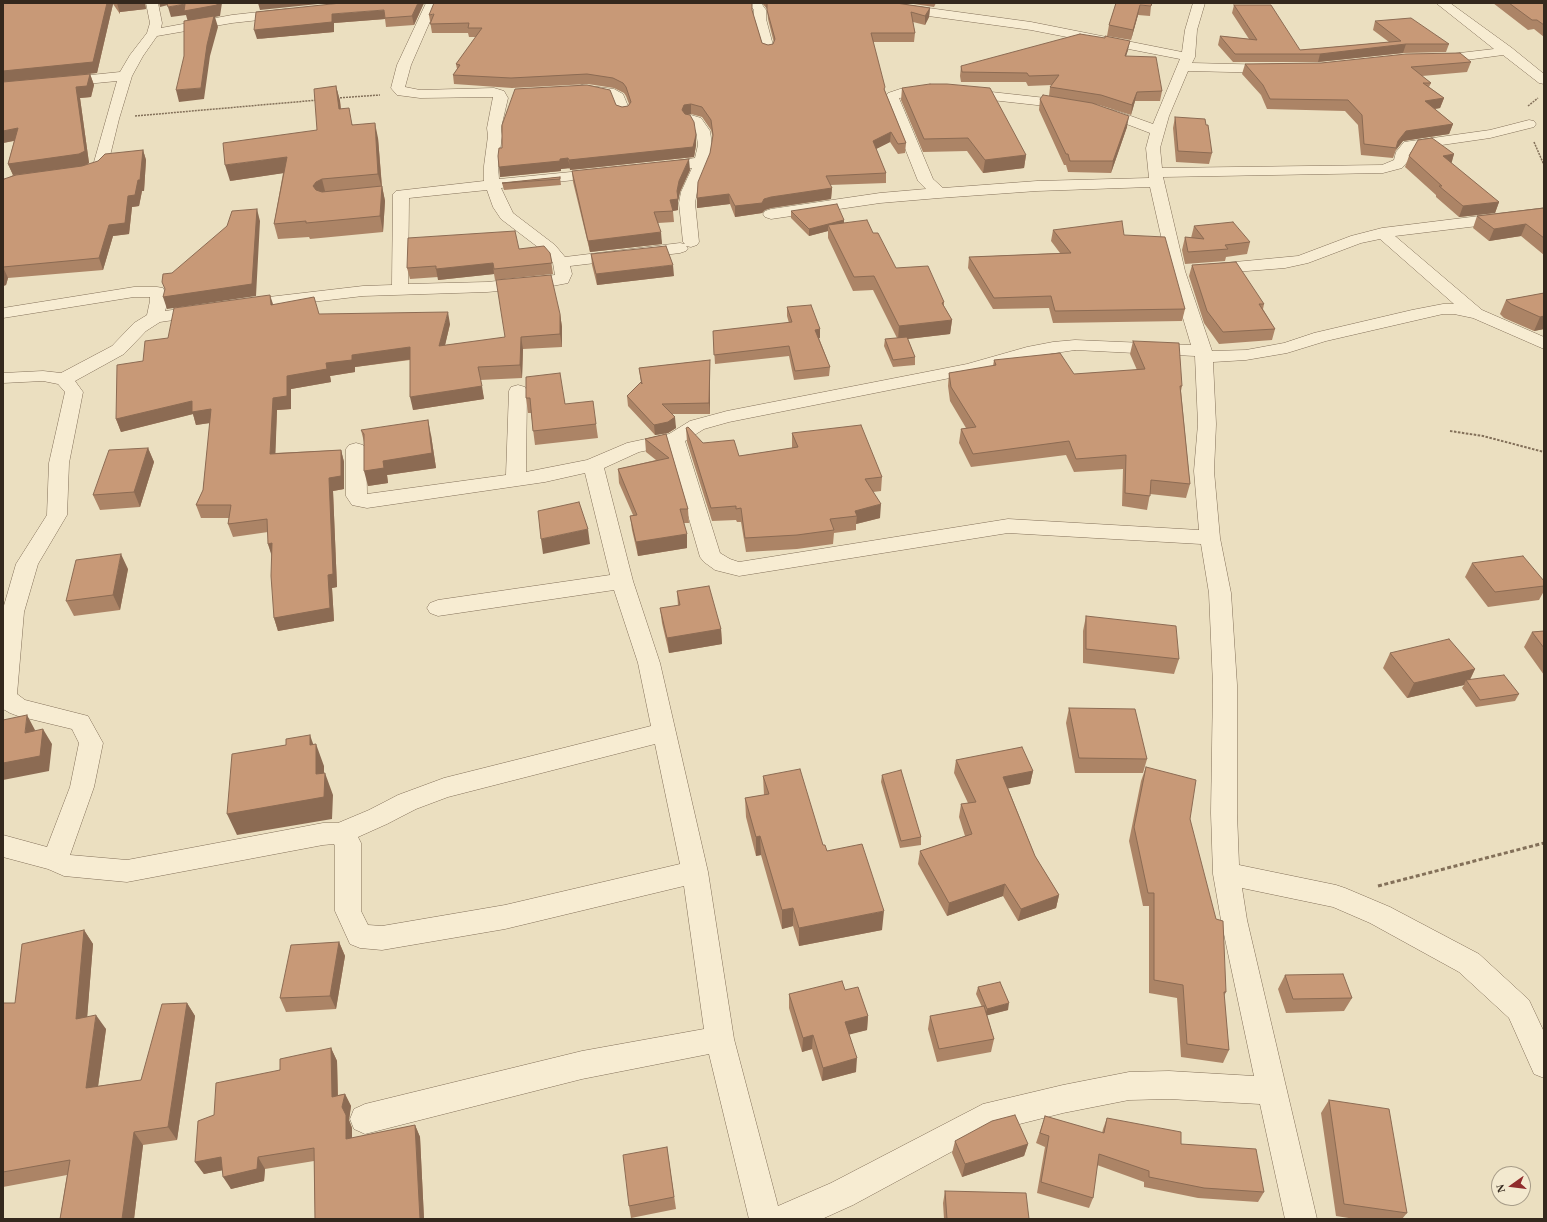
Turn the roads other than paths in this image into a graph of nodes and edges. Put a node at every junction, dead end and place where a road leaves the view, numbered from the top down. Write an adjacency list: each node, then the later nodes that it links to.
1 (152, 3): 8 (street)
2 (432, 3): 19 (street)
3 (754, 3): 9 (street)
4 (1199, 3): 12 (street)
5 (1442, 3): 10 (street)
6 (896, 8): 12 (street)
7 (297, 11): 8 (street)
8 (153, 33): 14 (street)
9 (768, 49)
10 (1507, 51): 11 (street); 15 (street)
11 (1419, 58)
12 (1186, 62): 13 (street); 23 (street)
13 (1284, 69)
14 (125, 76): 16 (street); 26 (street)
15 (1544, 80)
16 (3, 88)
17 (567, 89): 20 (street)
18 (514, 92): 19 (street)
19 (499, 94): 29 (street)
20 (623, 111)
21 (690, 118): 24 (street)
22 (1529, 124): 28 (street)
23 (1158, 131): 28 (street); 30 (street)
24 (702, 162): 25 (street); 34 (street)
25 (647, 169)
26 (72, 172)
27 (617, 172): 29 (street)
28 (1155, 177): 30 (street); 35 (street)
29 (492, 184): 34 (street); 36 (street)
30 (939, 192): 32 (street)
31 (1544, 213): 33 (street)
32 (771, 214)
33 (1382, 233): 35 (street); 38 (street)
34 (561, 262): 36 (street)
35 (1177, 271): 41 (street)
36 (400, 289): 39 (street)
37 (3, 313): 39 (street)
38 (1478, 314): 40 (street); 41 (street)
39 (155, 318): 43 (street)
40 (1544, 344)
41 (1203, 354): 45 (street); 49 (street)
42 (3, 378): 43 (street)
43 (64, 379): 55 (street)
44 (518, 391): 48 (street)
45 (675, 439): 47 (street); 49 (street)
46 (356, 449): 48 (street)
47 (593, 465): 48 (street); 50 (street)
48 (516, 480)
49 (1210, 538): 57 (street)
50 (622, 581): 51 (street); 52 (street)
51 (438, 608)
52 (664, 732): 53 (street); 56 (street)
53 (340, 833): 55 (street); 56 (street)
54 (3, 846): 55 (street)
55 (55, 860)
56 (695, 872): 58 (street)
57 (1226, 874): 59 (street); 60 (street)
58 (720, 1039): 61 (street); 62 (street)
59 (1544, 1064)
60 (1273, 1091): 63 (street); 64 (street)
61 (365, 1119)
62 (764, 1219)
63 (785, 1219)
64 (1301, 1219)

